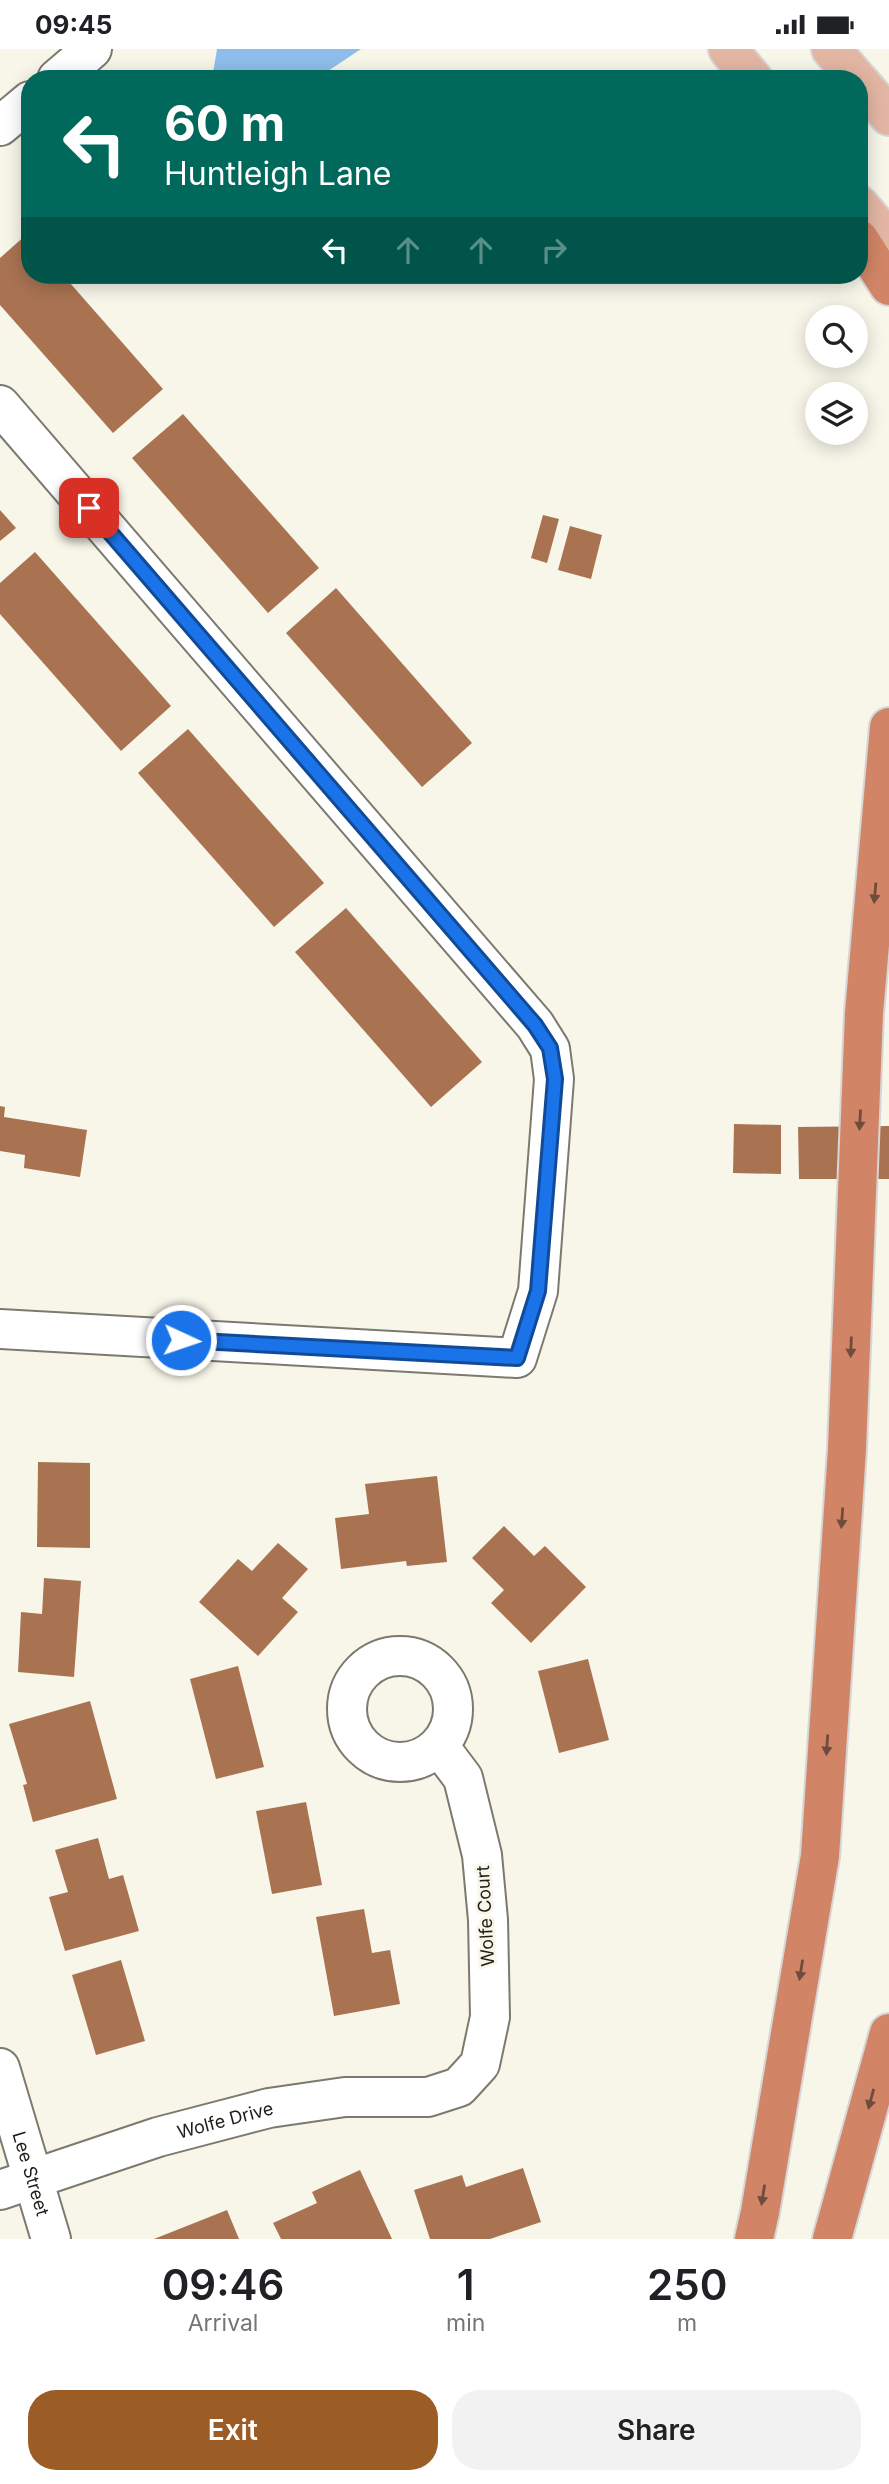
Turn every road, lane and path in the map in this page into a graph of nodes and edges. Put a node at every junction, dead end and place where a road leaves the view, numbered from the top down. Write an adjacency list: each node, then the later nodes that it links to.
1 (92, 49): 4 (street)
2 (728, 49): 5 (main road)
3 (831, 49): 6 (main road)
4 (68, 70)
5 (746, 70)
6 (849, 70)
7 (868, 92): 9 (main road)
8 (21, 108): 10 (street)
9 (889, 116)
10 (0, 126)
11 (868, 216): 12 (main road)
12 (889, 240)
13 (868, 253): 14 (highway)
14 (889, 286)
15 (0, 405): 17 (street)
16 (889, 727): 24 (highway, one-way to 24)
17 (0, 1329)
18 (439, 1746): 21 (street, Wolfe Court)
19 (889, 2033): 25 (highway, one-way to 25)
20 (0, 2068): 22 (street, Lee Street)
21 (459, 2087): 22 (street, Wolfe Drive)
22 (16, 2185): 23 (street, Lee Street)
23 (51, 2239)
24 (754, 2239)
25 (832, 2239)

